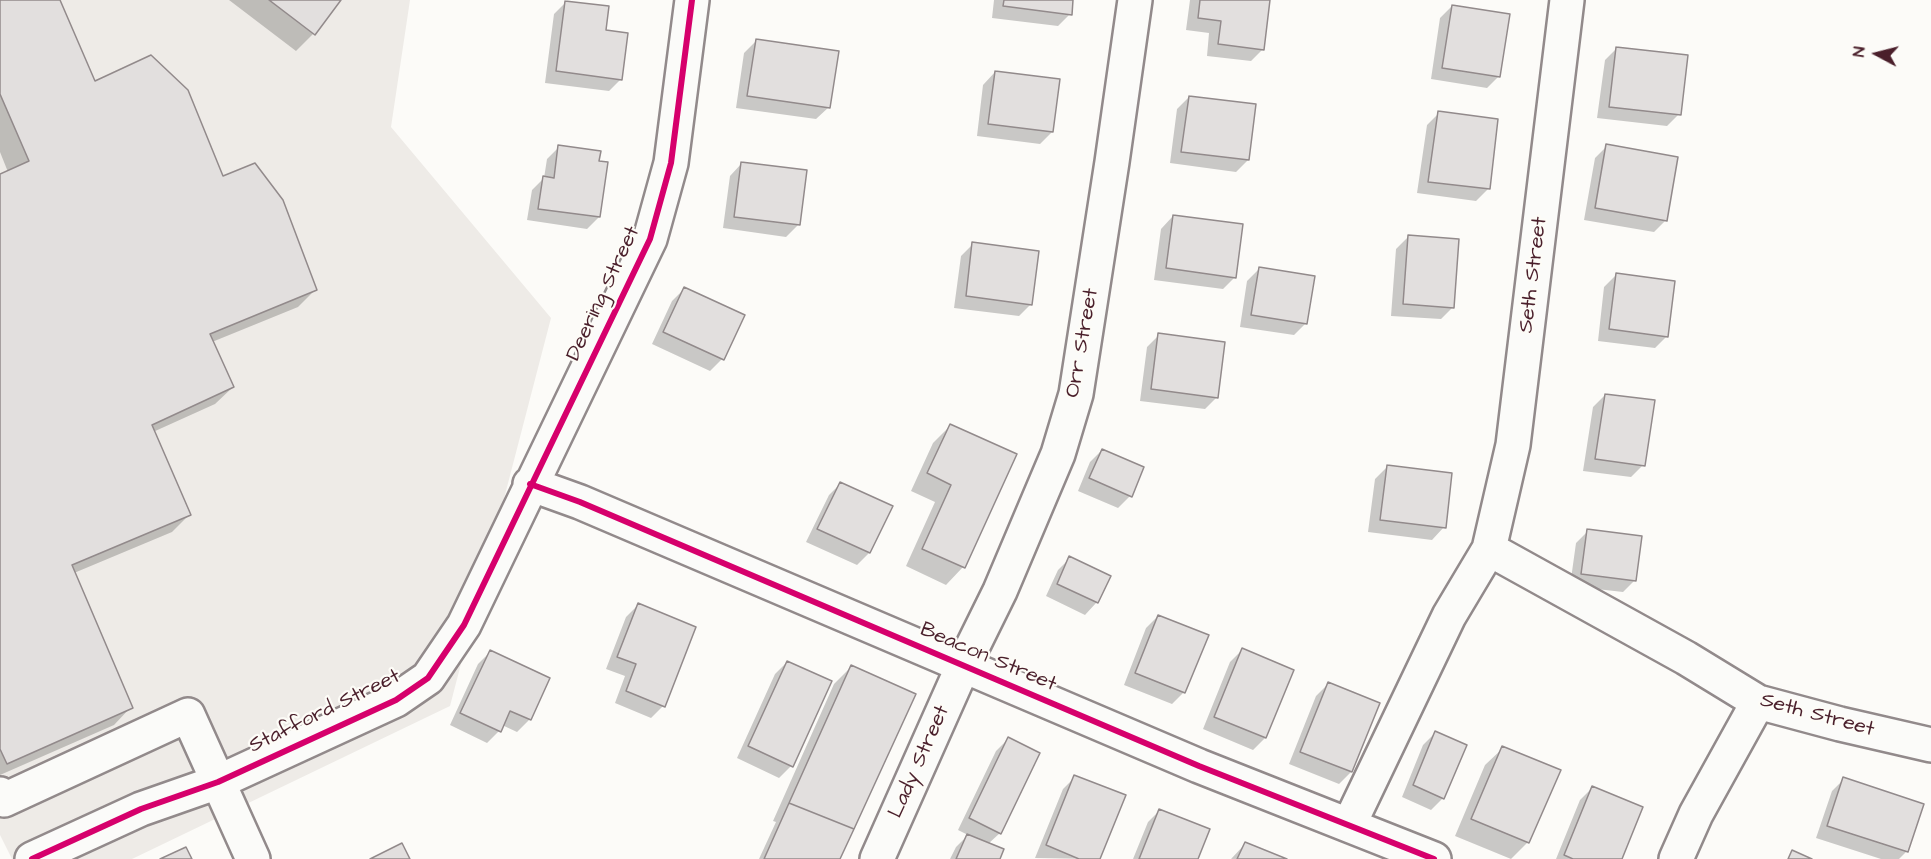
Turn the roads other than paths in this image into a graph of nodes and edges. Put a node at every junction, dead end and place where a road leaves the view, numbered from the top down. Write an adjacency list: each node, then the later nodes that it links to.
1 (692, 0): 4 (street, Deering Street)
2 (1135, 0): 6 (street, Orr Street)
3 (1567, 0): 5 (street, Seth Street)
4 (530, 484): 6 (street, Beacon Street); 9 (street, Stafford Street)
5 (1489, 549): 7 (street, Seth Street); 11 (street, Seth Street)
6 (963, 666): 11 (street, Beacon Street); 14 (street, Lady Street)
7 (1758, 702): 8 (street, Seth Street); 16 (street)
8 (1931, 744)
9 (218, 782): 10 (street); 12 (street, Stafford Street); 13 (street)
10 (0, 794)
11 (1349, 825): 15 (street, Beacon Street)
12 (32, 859)
13 (253, 859)
14 (877, 859)
15 (1434, 859)
16 (1676, 859)

